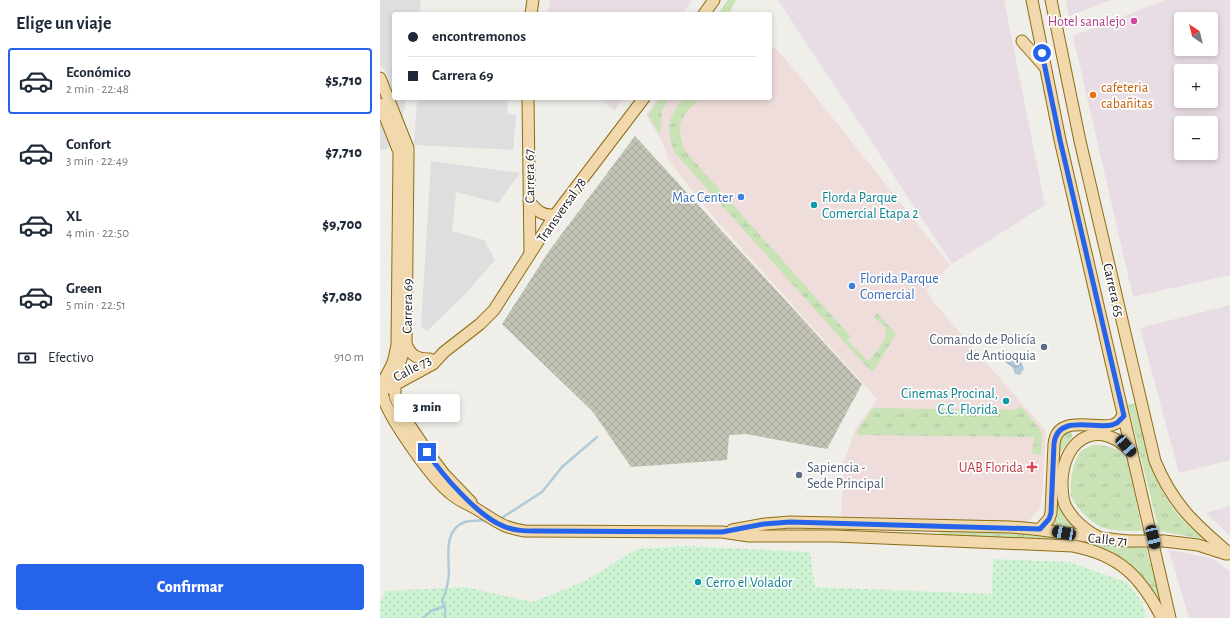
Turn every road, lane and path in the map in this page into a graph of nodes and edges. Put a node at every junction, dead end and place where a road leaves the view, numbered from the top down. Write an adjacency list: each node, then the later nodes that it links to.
1 (533, 0): 5 (main road)
2 (714, 0): 6 (main road)
3 (1032, 0): 8 (main road, Carrera 65)
4 (1051, 0): 35 (main road, Carrera 65)
5 (531, 12)
6 (705, 12)
7 (1022, 41): 8 (main road)
8 (1045, 66): 23 (main road, Carrera 65)
9 (380, 78): 17 (main road, Carrera 69)
10 (528, 100): 13 (main road, Carrera 67)
11 (642, 100): 14 (main road, Transversal 78)
12 (380, 104): 21 (main road, Carrera 69)
13 (530, 201): 14 (main road); 15 (main road, Carrera 67)
14 (555, 215): 15 (main road, Transversal 78)
15 (530, 254): 16 (main road, Transversal 78)
16 (480, 324): 18 (main road, Calle 73)
17 (406, 344): 19 (main road); 20 (main road, Carrera 69)
18 (444, 352): 19 (main road, Calle 73); 20 (main road, Calle 73)
19 (430, 359): 20 (main road, Calle 73)
20 (394, 381): 21 (main road, Calle 73); 27 (main road, Carrera 69)
21 (381, 388): 22 (main road, Carrera 69)
22 (384, 408): 27 (main road, Carrera 69)
23 (1124, 416): 24 (main road); 28 (main road, Carrera 65)
24 (1092, 425): 25 (main road); 26 (main road)
25 (1065, 427): 26 (main road); 31 (main road)
26 (1079, 441): 28 (main road); 34 (main road)
27 (424, 454): 29 (main road, Carrera 69)
28 (1134, 455): 37 (main road, Carrera 65)
29 (498, 524): 32 (main road, Calle 71)
30 (826, 524): 31 (main road, Calle 71); 32 (main road, Calle 71); 33 (main road)
31 (1040, 529): 34 (main road, Calle 71)
32 (722, 532): 33 (main road, Calle 71)
33 (817, 536): 36 (main road, Calle 71)
34 (1100, 539): 35 (main road, Calle 71, bridge)
35 (1230, 555)
36 (1162, 618)
37 (1170, 618)

